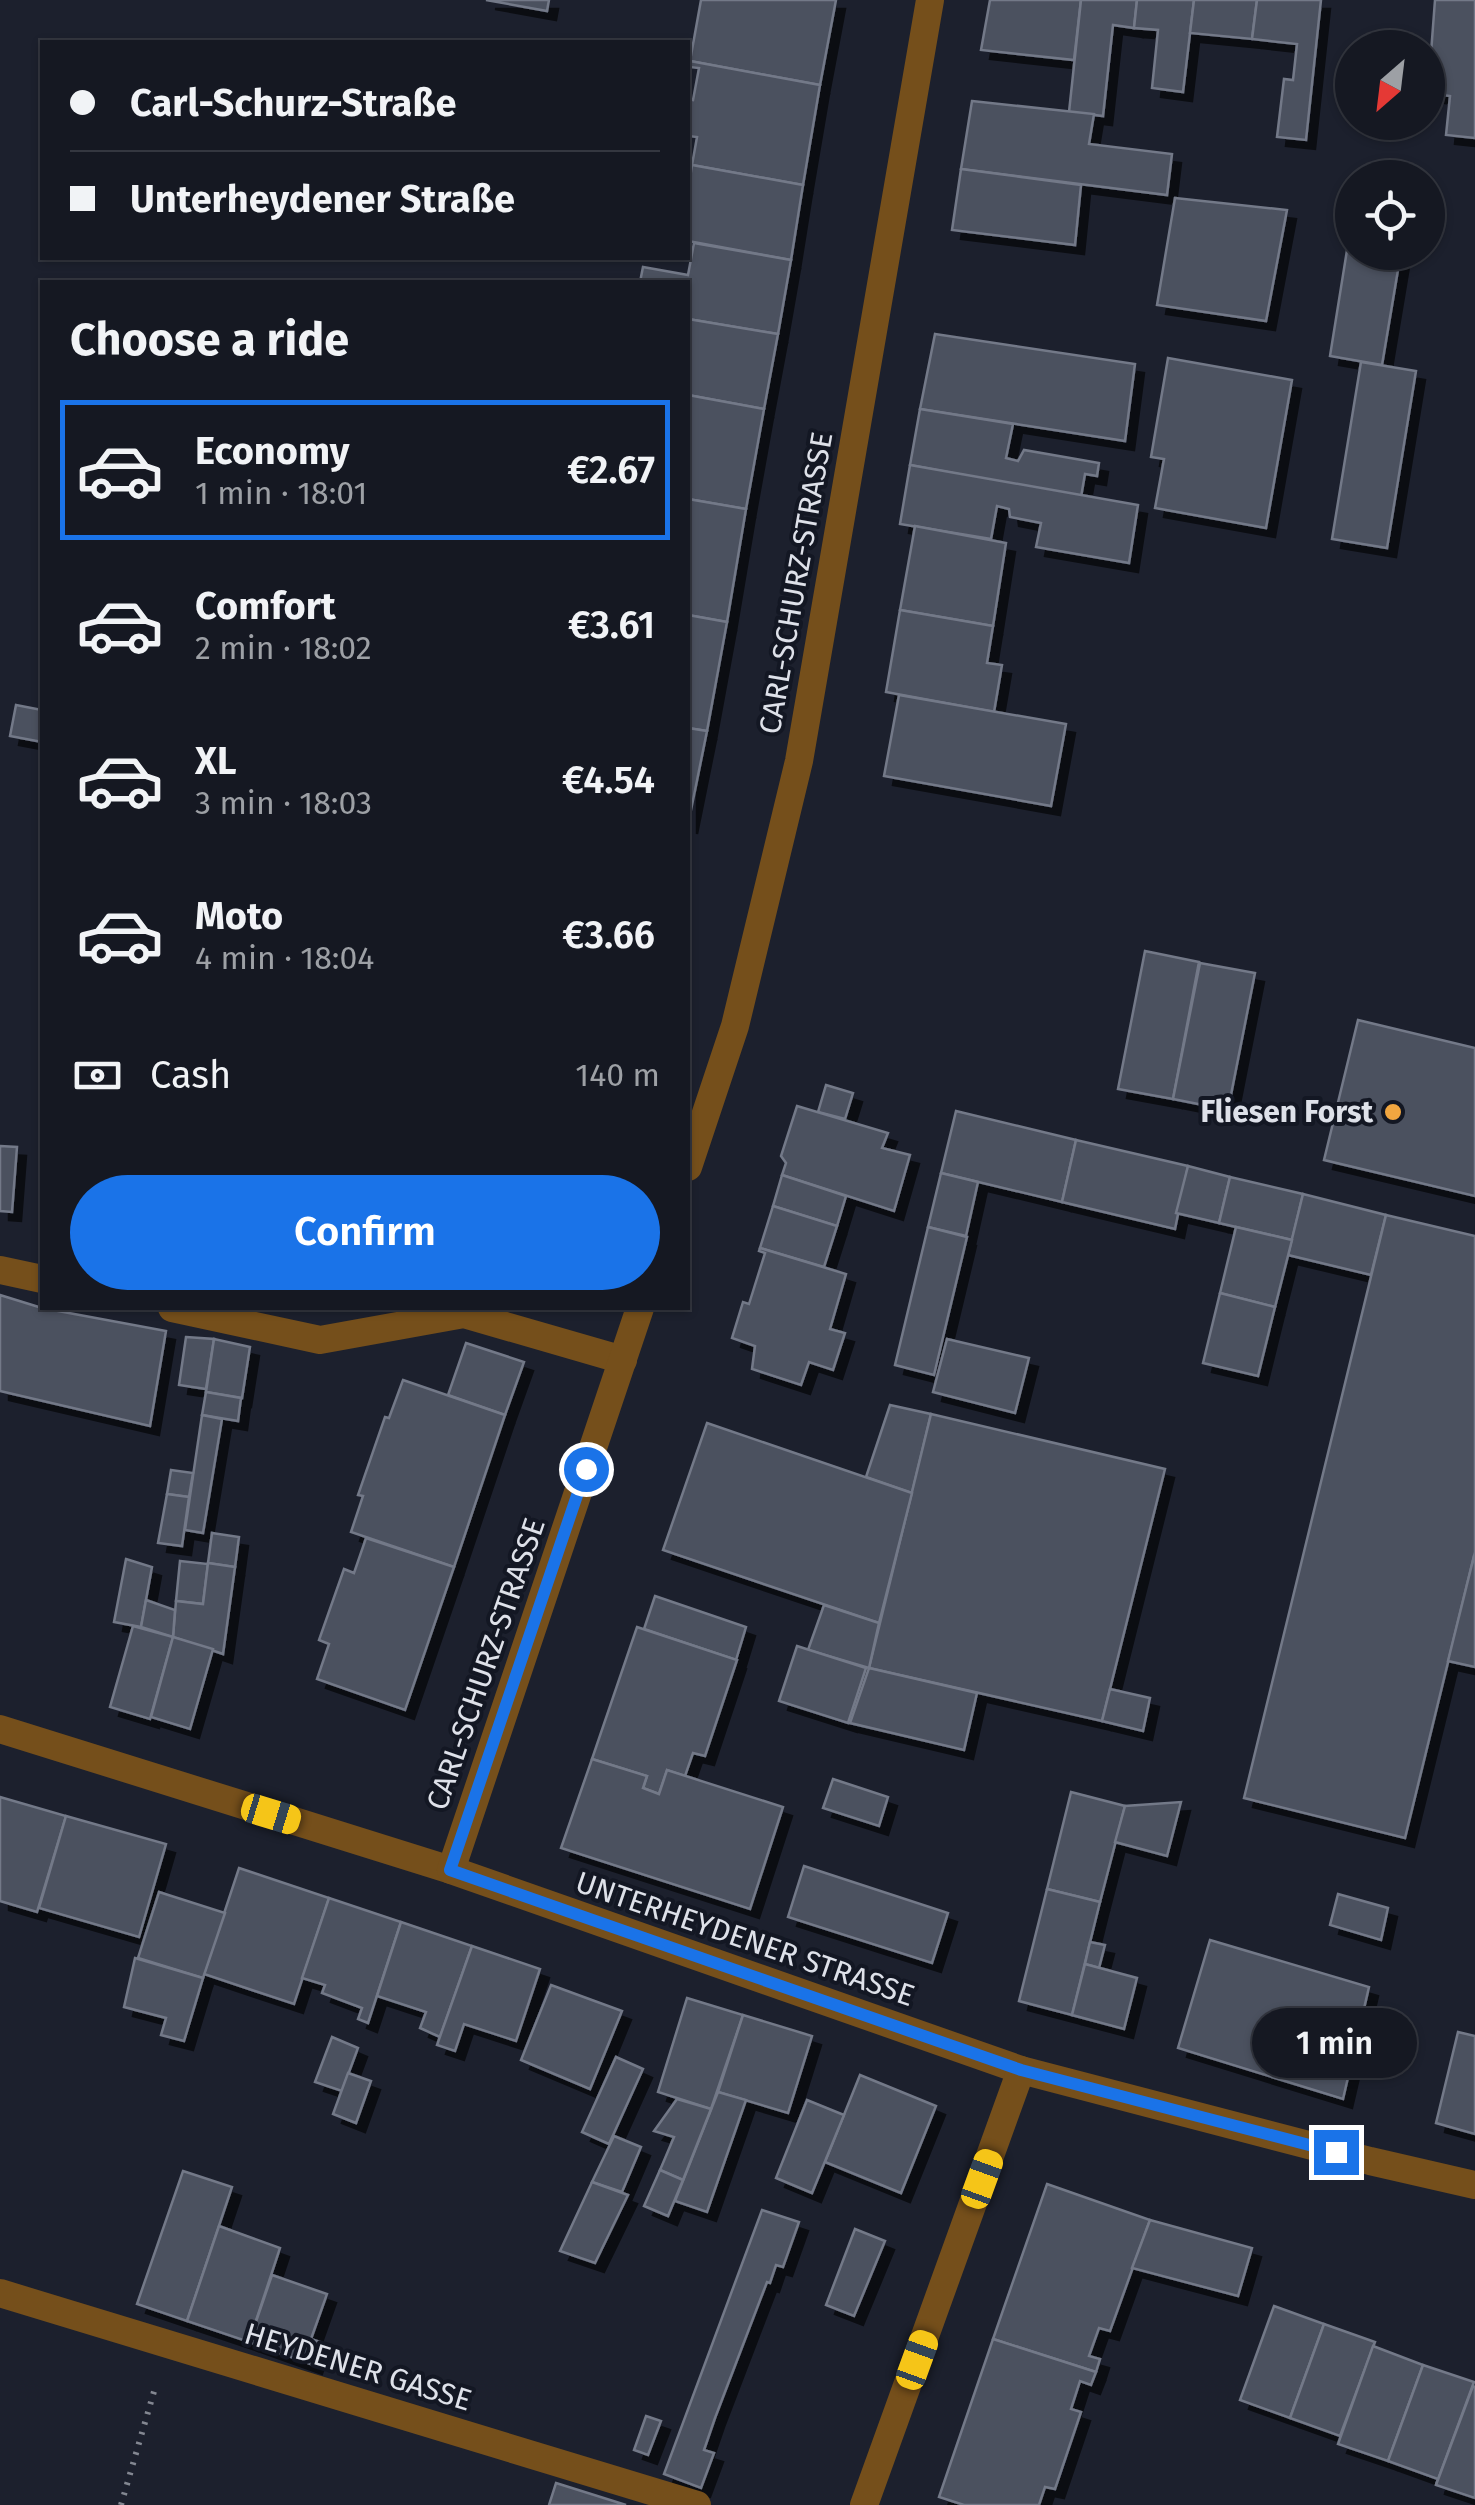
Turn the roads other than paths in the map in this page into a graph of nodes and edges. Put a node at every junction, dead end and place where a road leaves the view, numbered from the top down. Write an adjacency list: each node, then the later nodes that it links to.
1 (930, 0): 2 (street, CARL-SCHURZ-STRASSE)
2 (690, 1161)
3 (0, 1270): 4 (street)
4 (40, 1279)
5 (181, 1310): 7 (street)
6 (639, 1310): 7 (street, CARL-SCHURZ-STRASSE)
7 (622, 1360): 9 (street, CARL-SCHURZ-STRASSE)
8 (0, 1729): 9 (street, UNTERHEYDENER STRASSE)
9 (450, 1870): 10 (street, UNTERHEYDENER STRASSE)
10 (1021, 2070): 11 (street, UNTERHEYDENER STRASSE); 14 (street)
11 (1475, 2185)
12 (0, 2293): 13 (street, HEYDENER GASSE)
13 (697, 2505)
14 (864, 2505)

